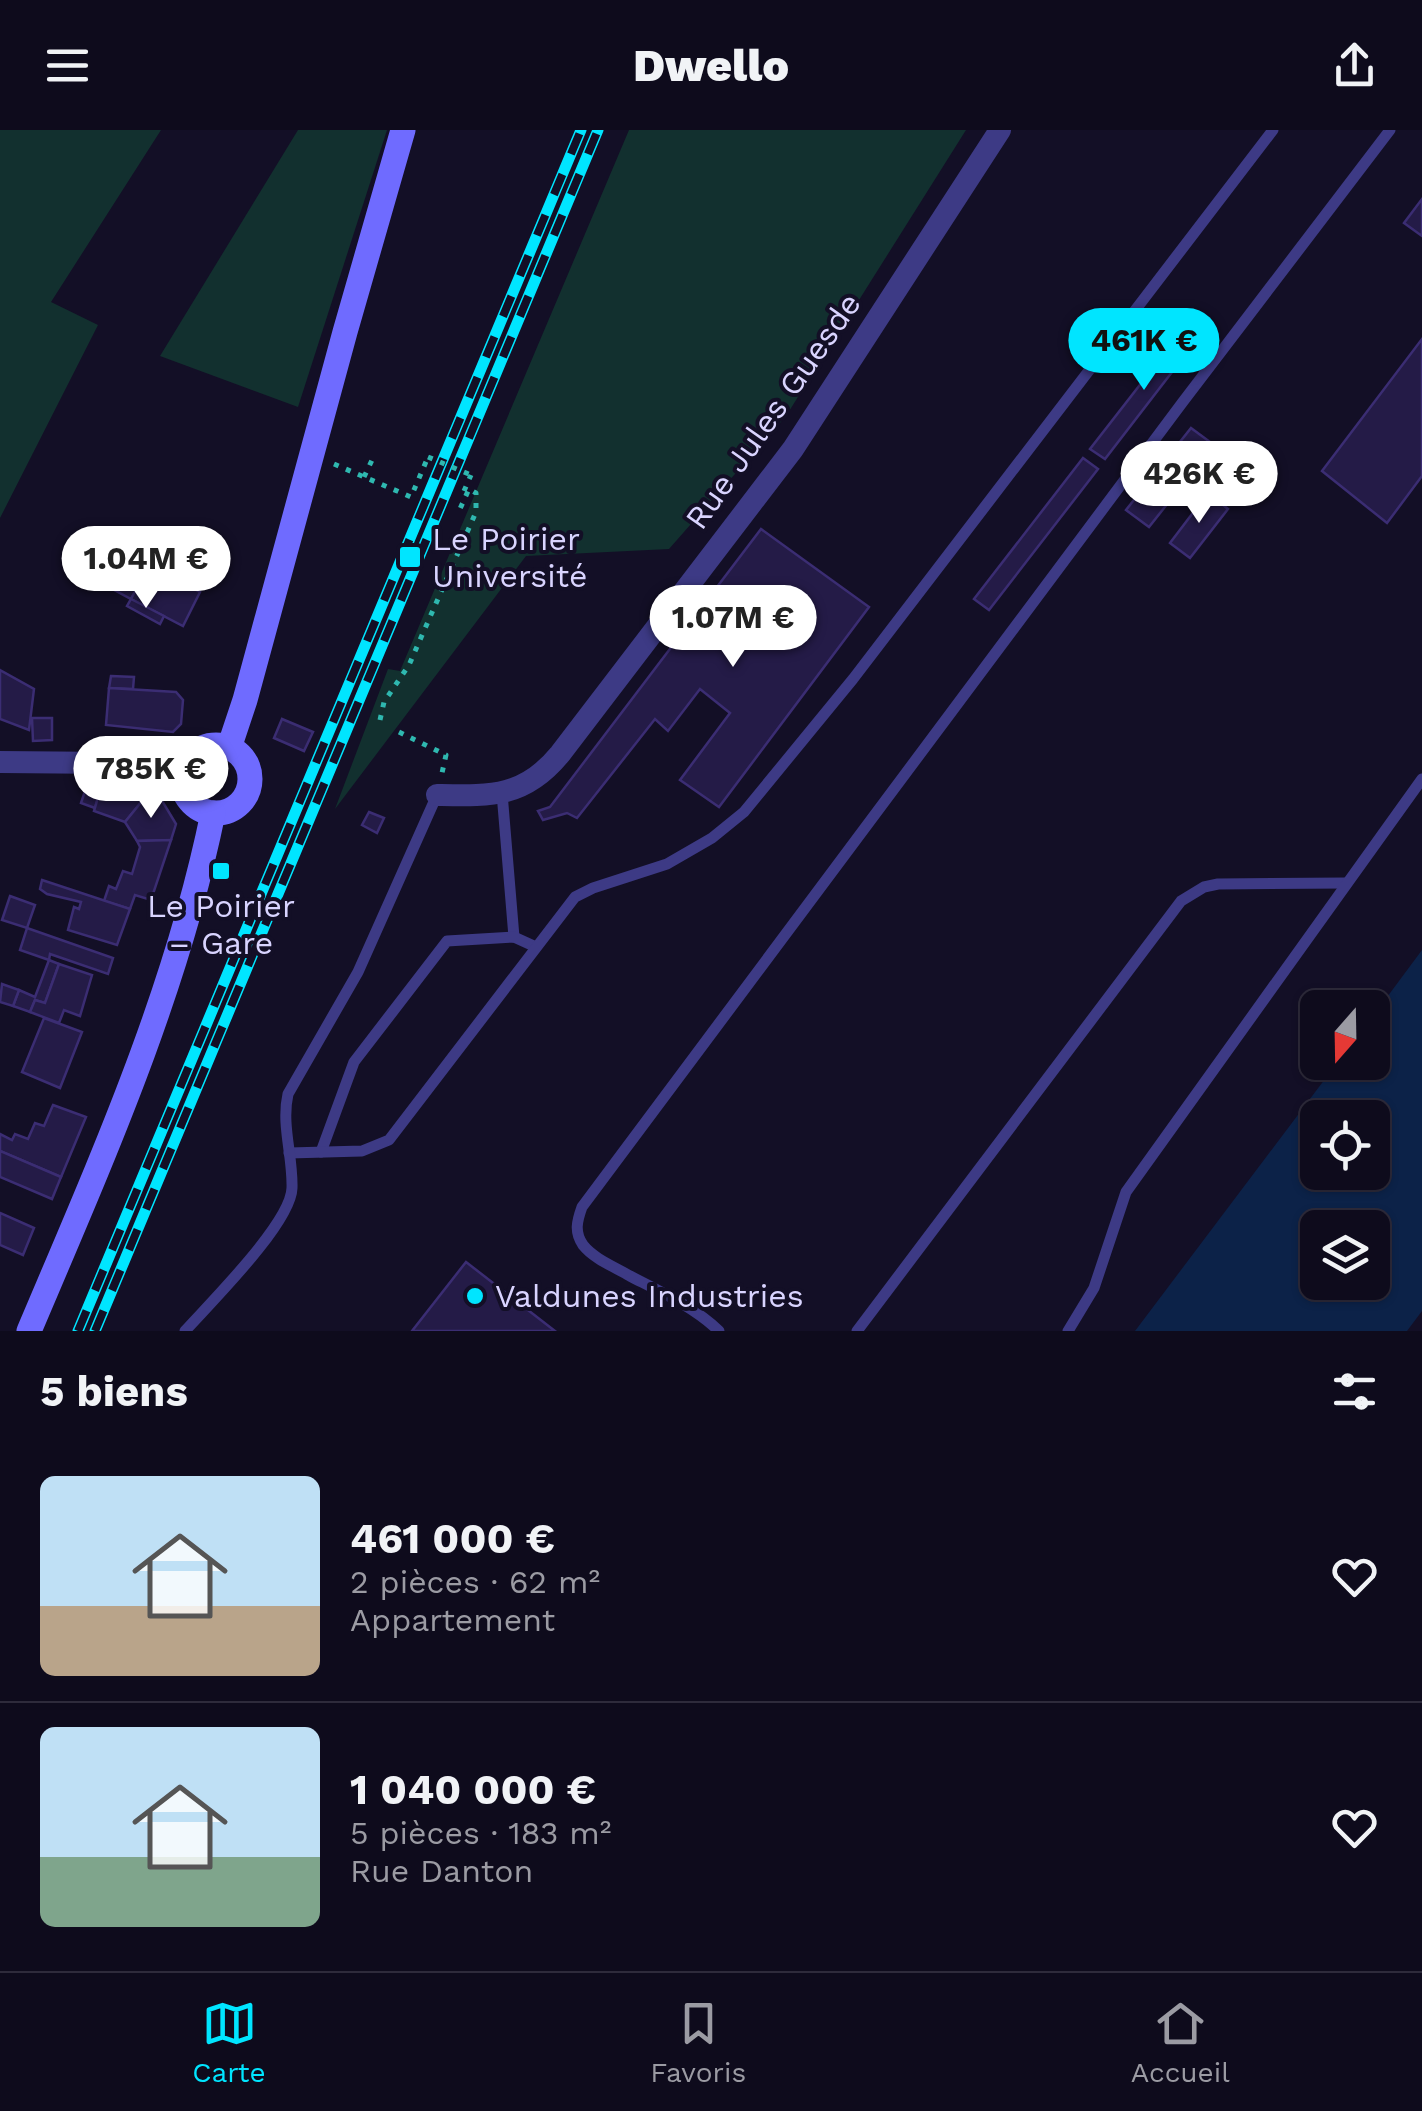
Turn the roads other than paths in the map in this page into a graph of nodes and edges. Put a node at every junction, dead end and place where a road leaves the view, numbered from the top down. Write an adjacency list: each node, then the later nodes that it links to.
1 (403, 130): 5 (street)
2 (1000, 130): 9 (street, Rue Jules Guesde)
3 (1273, 130): 14 (lane)
4 (1390, 130): 19 (lane)
5 (229, 748): 7 (street); 11 (street)
6 (0, 762): 7 (street)
7 (183, 771): 11 (street)
8 (1422, 780): 12 (lane)
9 (502, 793): 10 (street, Rue Jules Guesde); 13 (lane)
10 (437, 795): 16 (lane)
11 (213, 813): 17 (street)
12 (1346, 883): 20 (lane); 21 (lane)
13 (514, 937): 14 (lane); 15 (lane)
14 (536, 947): 15 (lane)
15 (320, 1152): 16 (lane)
16 (289, 1153): 18 (lane)
17 (30, 1331)
18 (185, 1331)
19 (719, 1331)
20 (858, 1331)
21 (1068, 1331)

